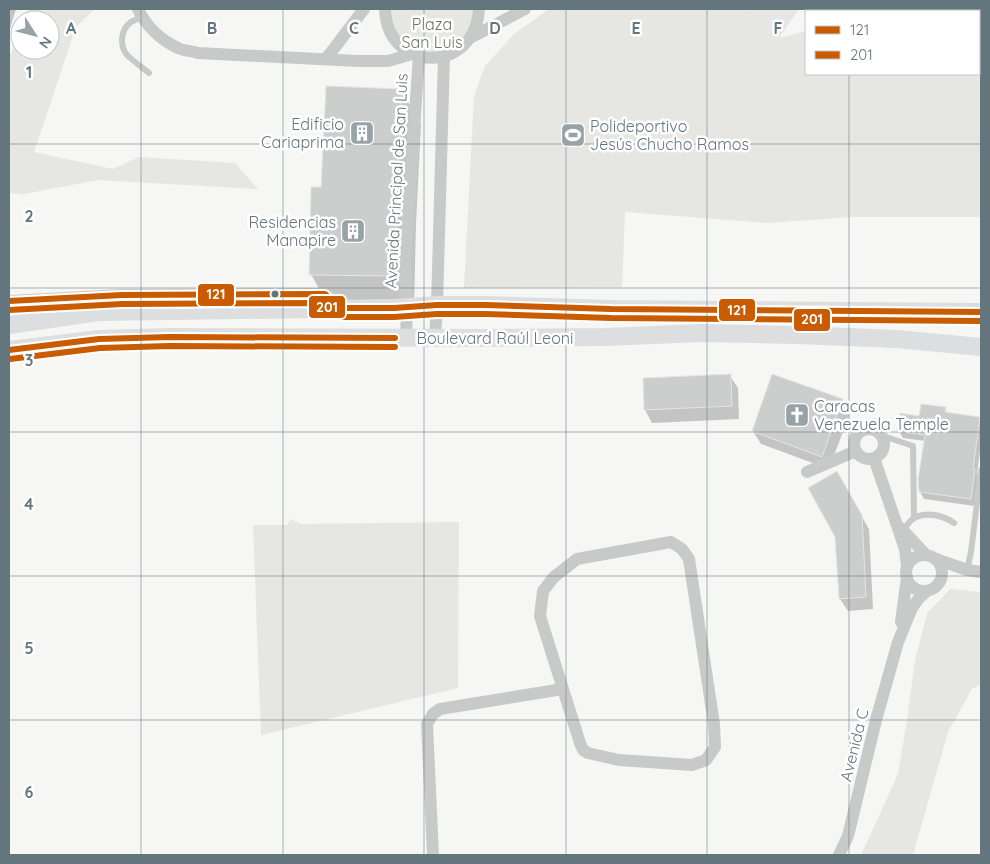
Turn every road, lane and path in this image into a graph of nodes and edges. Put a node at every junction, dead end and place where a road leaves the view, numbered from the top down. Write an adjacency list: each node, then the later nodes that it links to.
1 (364, 9): 9 (street)
2 (385, 9): 7 (street)
3 (479, 9): 6 (street)
4 (525, 9): 6 (street)
5 (140, 13): 9 (street); 10 (lane)
6 (470, 38): 8 (street)
7 (416, 55): 8 (street); 9 (street); 13 (street, Avenida Principal de San Luis)
8 (444, 56): 12 (street)
9 (326, 59)
10 (149, 73)
11 (9, 301): 14 (street)
12 (437, 305): 13 (main road, Boulevard Raúl Leoni); 15 (main road, Boulevard Raúl Leoni); 18 (street)
13 (406, 307): 14 (main road, Boulevard Raúl Leoni); 17 (street, Avenida Principal de San Luis)
14 (342, 308): 16 (main road, Boulevard Raúl Leoni)
15 (981, 312)
16 (9, 325)
17 (406, 338): 18 (main road, Boulevard Raúl Leoni); 20 (main road, Boulevard Raúl Leoni)
18 (435, 338): 19 (main road, Boulevard Raúl Leoni)
19 (981, 347)
20 (9, 350)
21 (880, 434): 22 (street); 23 (street); 26 (lane)
22 (856, 451): 23 (street); 25 (street)
23 (874, 458): 28 (street, Avenida C)
24 (981, 470): 30 (lane)
25 (807, 472)
26 (914, 518): 27 (lane); 28 (lane)
27 (954, 523)
28 (900, 527): 29 (street, Avenida C); 31 (street, Avenida C)
29 (931, 557): 30 (street, Avenida C); 31 (street); 33 (street)
30 (967, 570): 32 (street, Avenida C); 33 (street, Avenida C)
31 (907, 572): 34 (street); 35 (street, Avenida C)
32 (981, 572)
33 (940, 580): 34 (street, Avenida C)
34 (927, 590): 35 (street, Avenida C)
35 (898, 642): 38 (street, Avenida C)
36 (563, 688): 36 (street); 37 (street)
37 (433, 855)
38 (839, 855)

